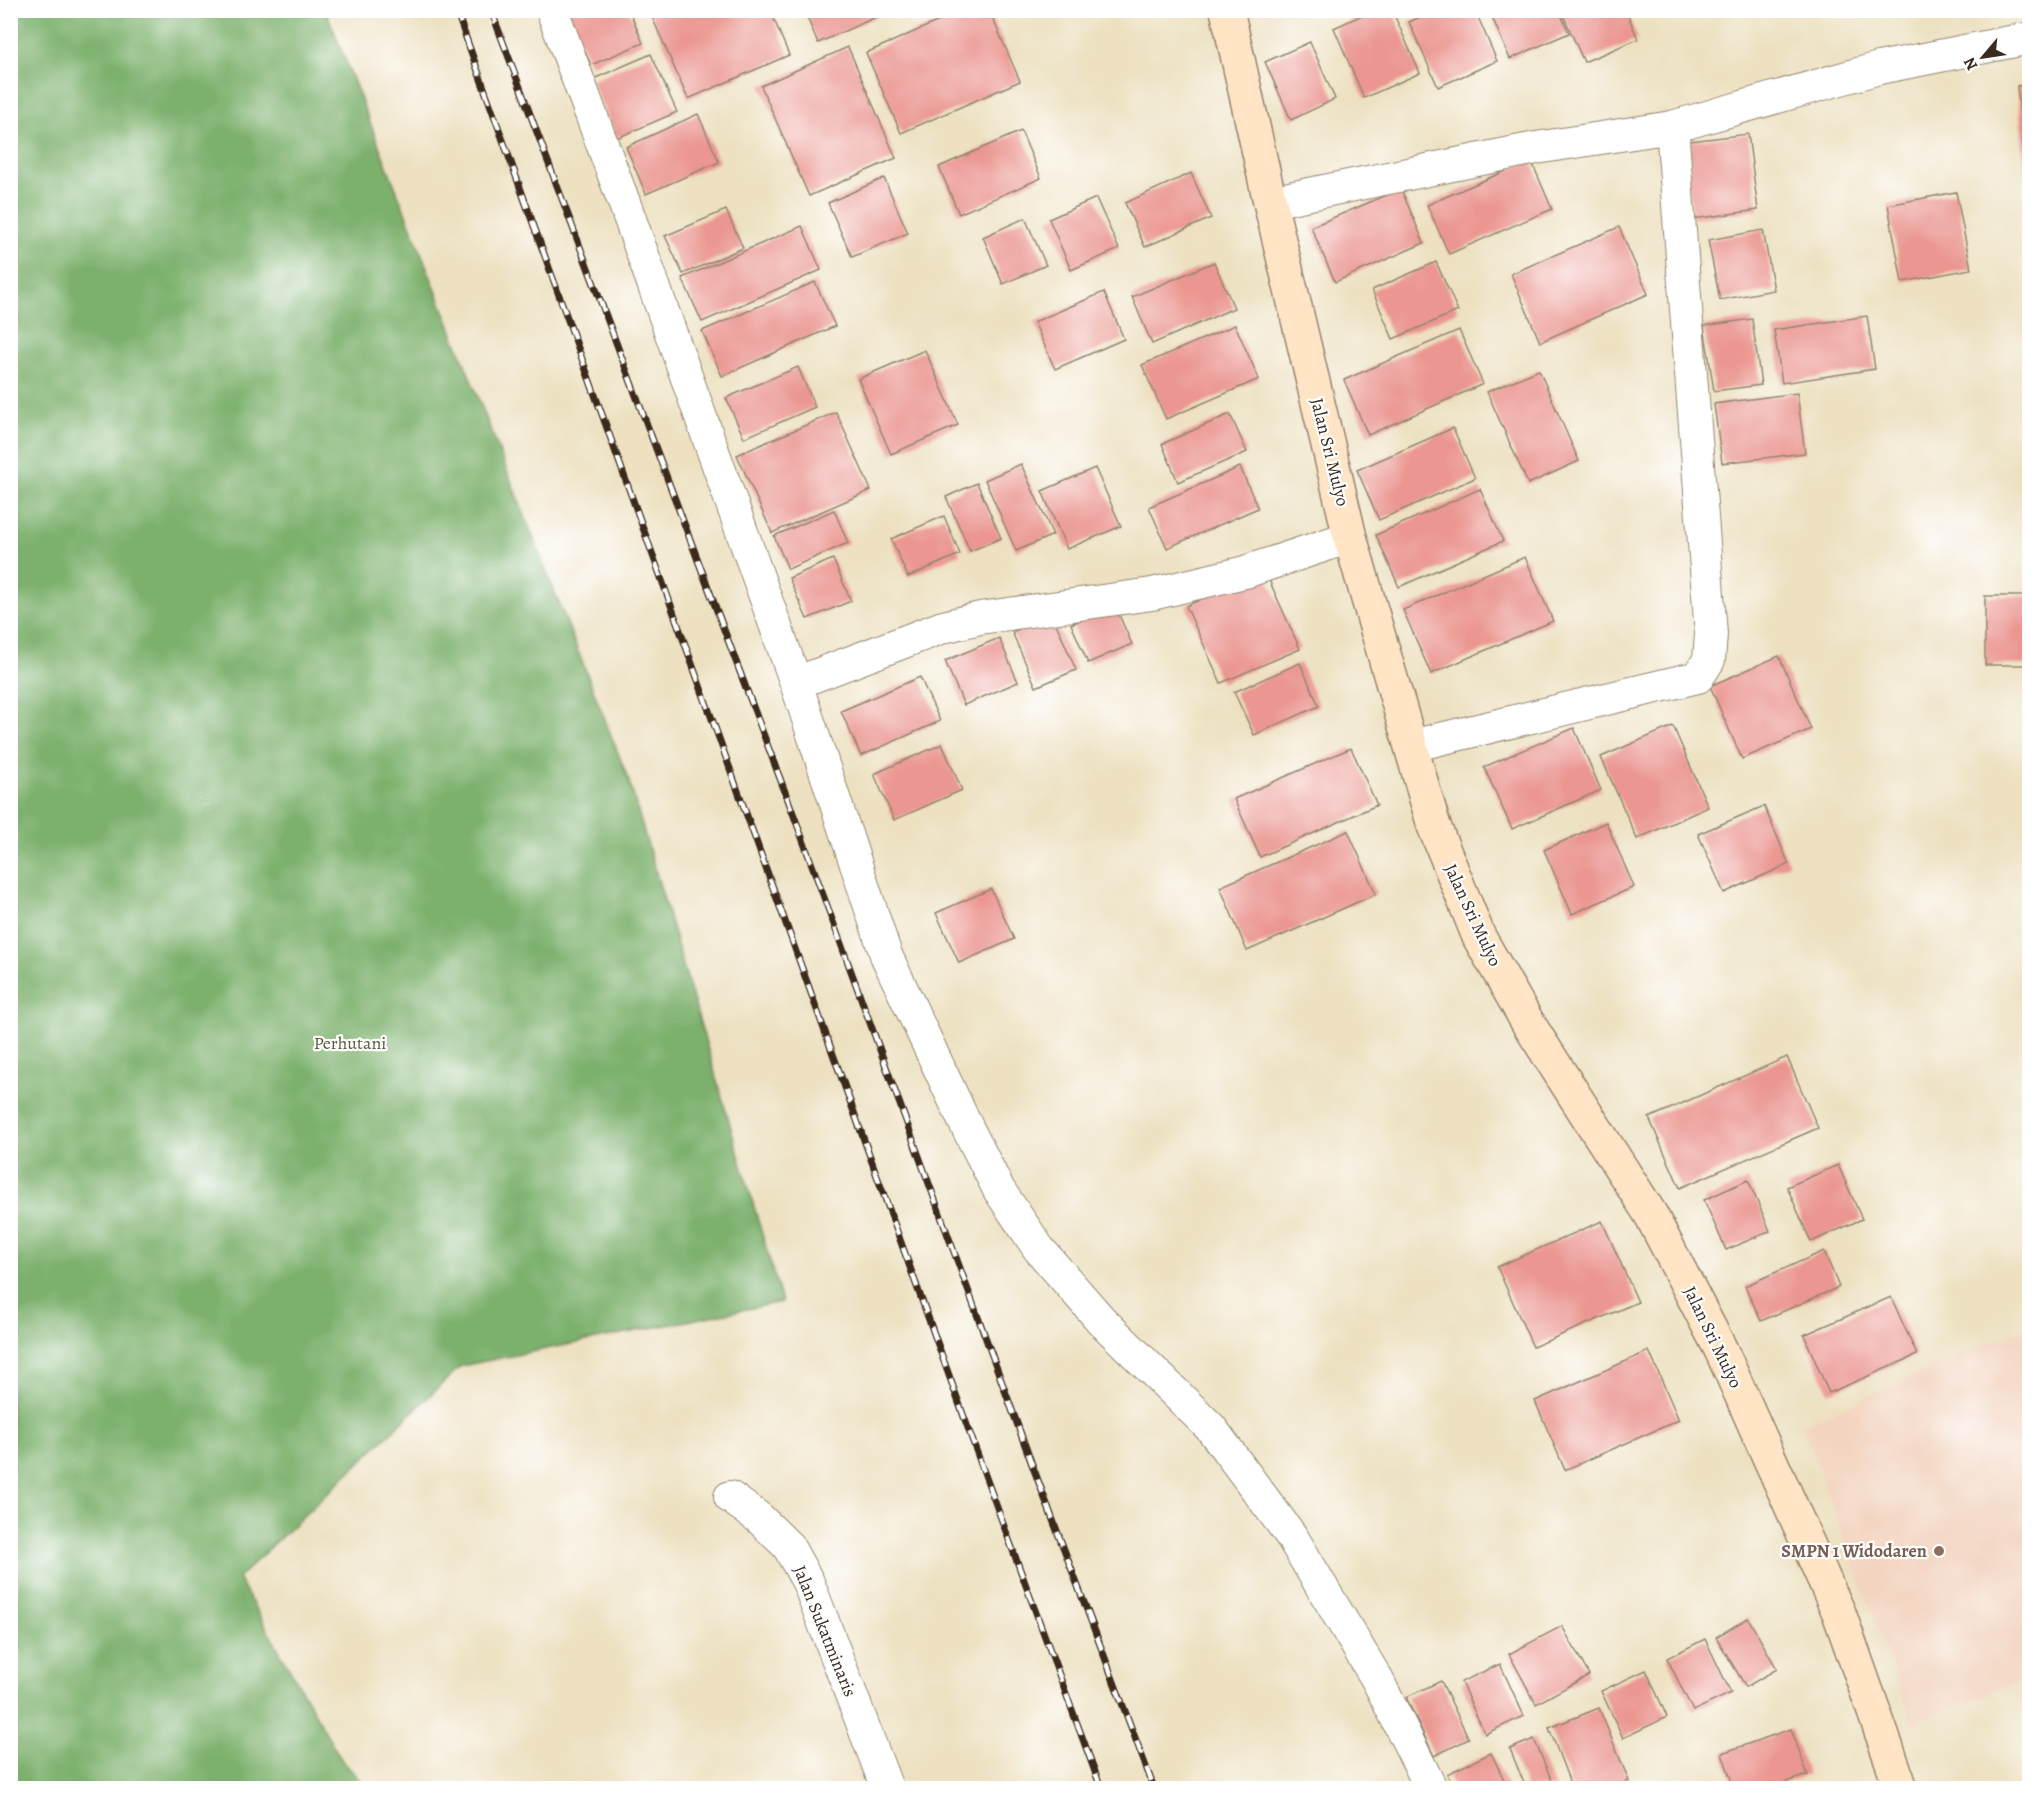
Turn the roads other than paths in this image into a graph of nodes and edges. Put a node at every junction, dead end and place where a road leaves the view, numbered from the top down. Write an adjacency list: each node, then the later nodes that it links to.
1 (552, 10): 7 (street)
2 (1227, 10): 5 (main road, Jalan Sri Mulyo)
3 (2030, 38): 4 (street)
4 (1672, 127): 5 (street); 8 (street)
5 (1270, 202): 6 (main road, Jalan Sri Mulyo)
6 (1350, 537): 7 (street); 8 (main road, Jalan Sri Mulyo)
7 (796, 683): 11 (street)
8 (1411, 746): 12 (main road, Jalan Sri Mulyo)
9 (730, 1497): 10 (street, Jalan Sukatminaris)
10 (887, 1788)
11 (1431, 1788)
12 (1901, 1788)

